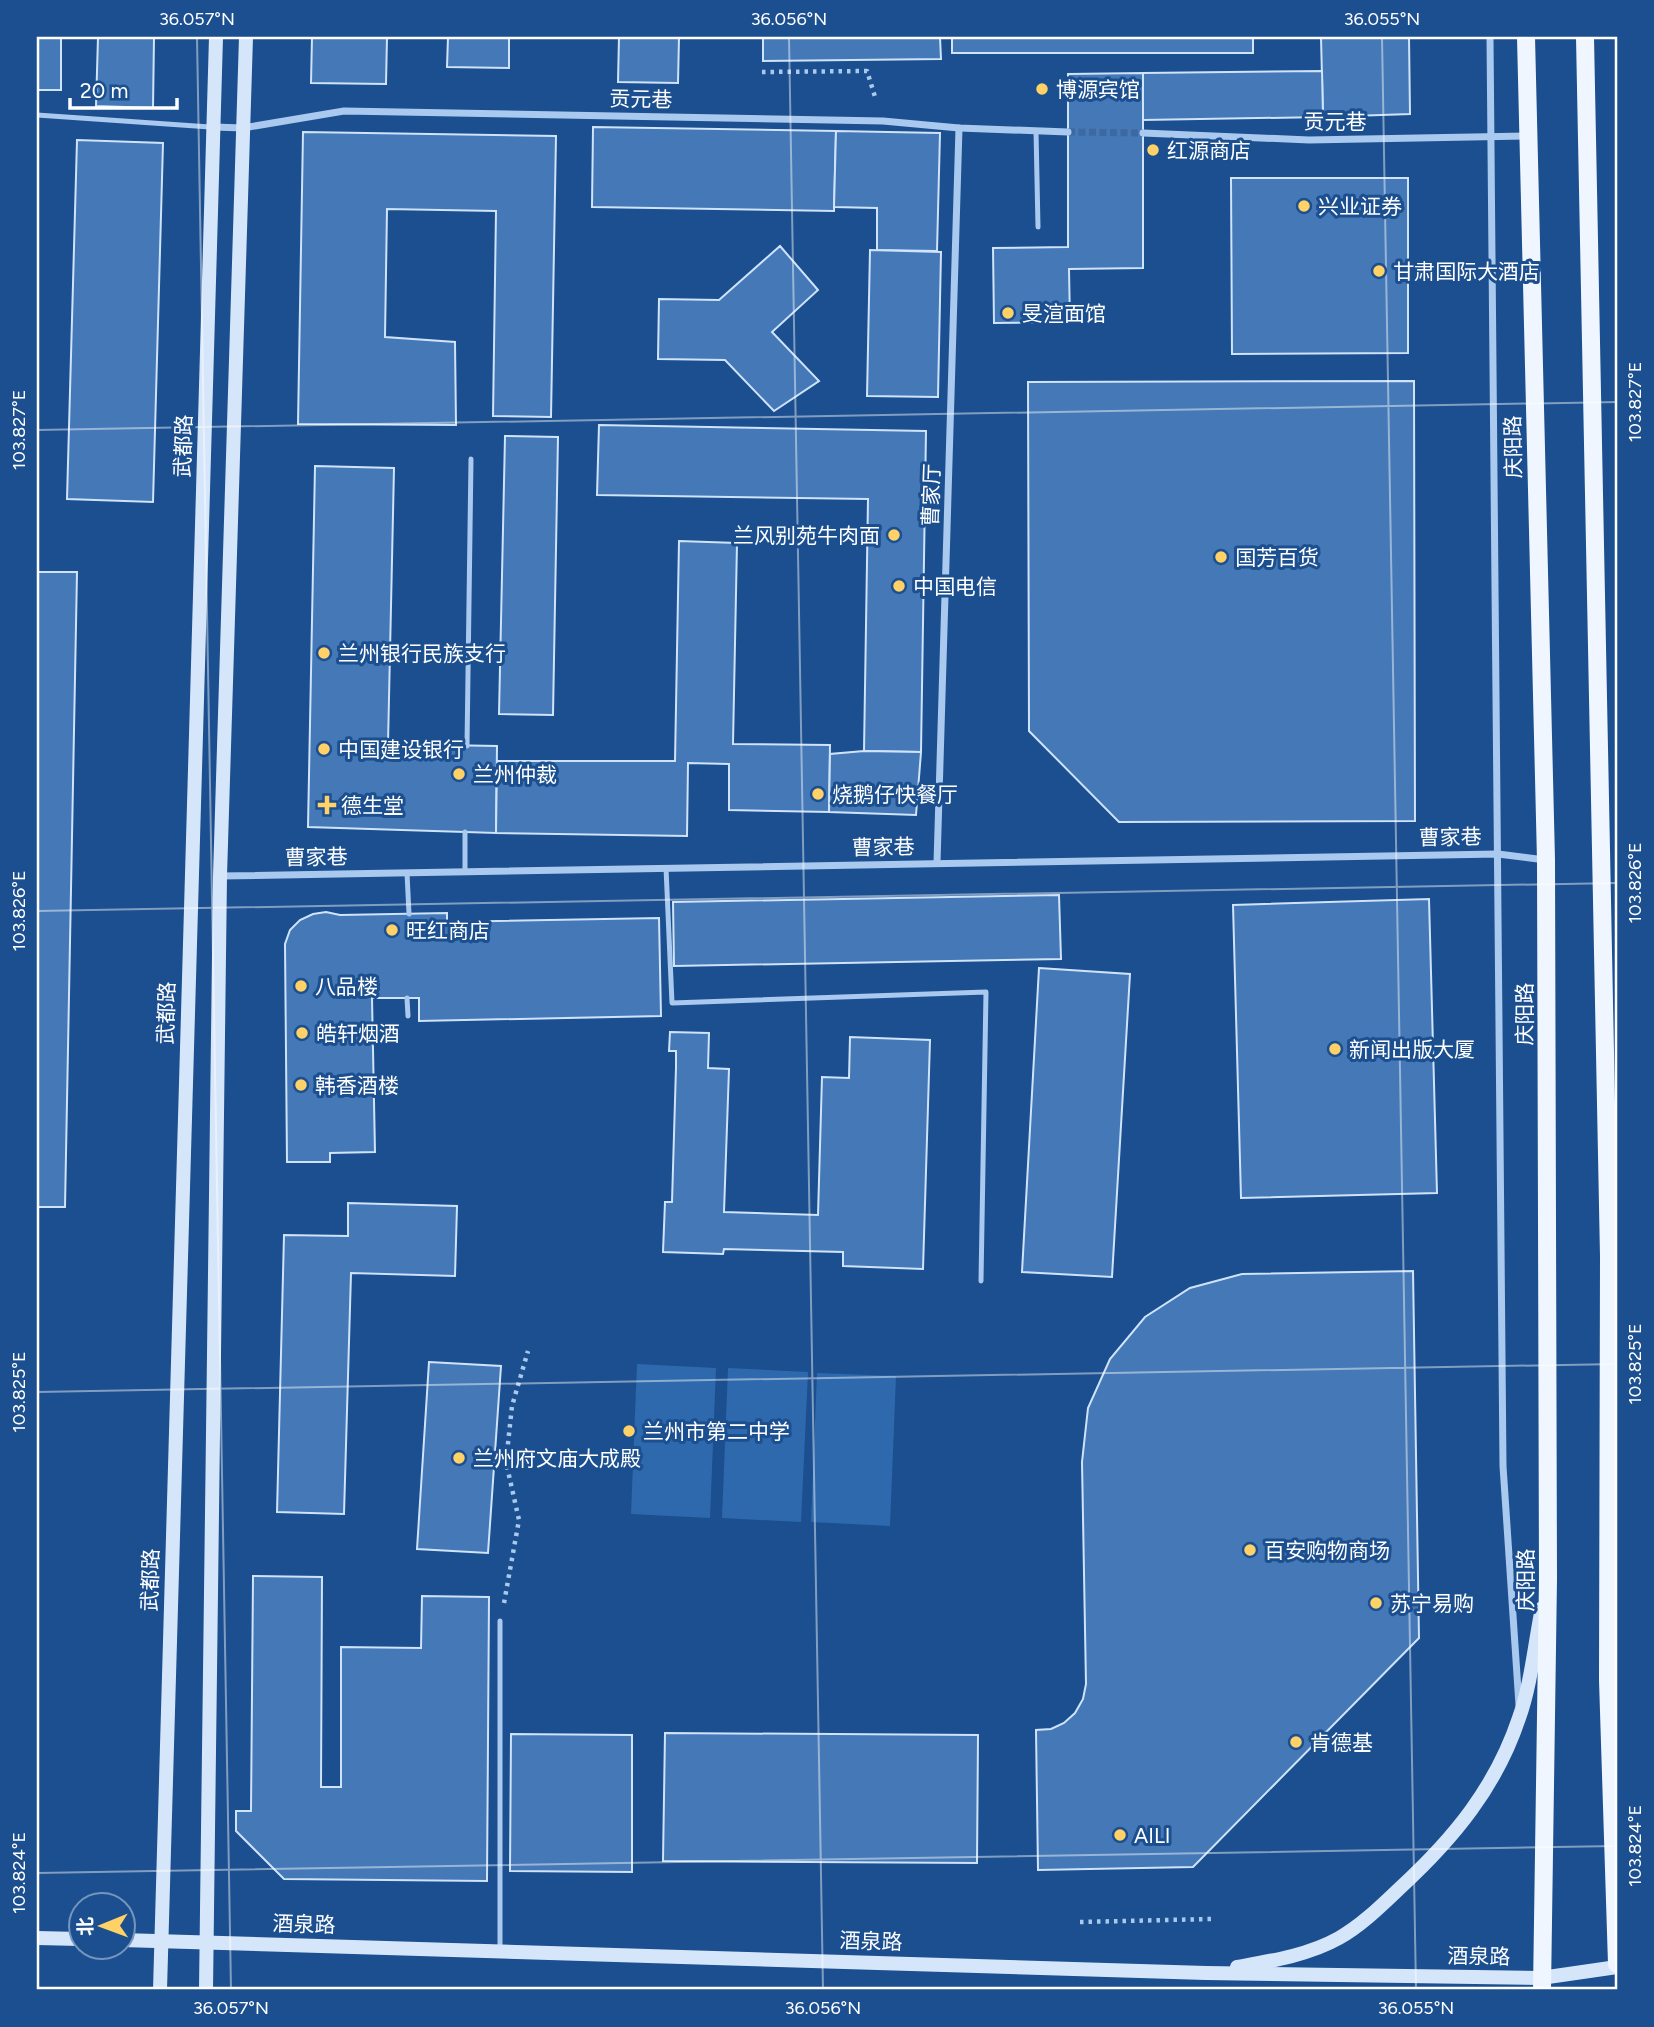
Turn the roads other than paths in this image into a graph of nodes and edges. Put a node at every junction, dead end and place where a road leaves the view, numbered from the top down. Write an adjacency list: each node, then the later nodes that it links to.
1 (216, 37): 7 (main road, 武都路)
2 (246, 37): 8 (main road)
3 (1490, 37): 13 (street)
4 (1526, 37): 14 (main road, 庆阳路)
5 (1585, 37): 33 (main road)
6 (37, 115): 7 (lane)
7 (214, 127): 8 (street, 贡元巷); 39 (main road, 武都路)
8 (243, 128): 9 (street, 贡元巷); 25 (main road)
9 (959, 128): 10 (street, 贡元巷); 21 (street, 曹家厅)
10 (1036, 131): 11 (street, 贡元巷); 15 (lane)
11 (1068, 132)
12 (1143, 133): 13 (street, 贡元巷)
13 (1491, 136): 14 (street, 贡元巷); 19 (street)
14 (1528, 136): 20 (main road, 庆阳路)
15 (1038, 228)
16 (471, 459): 17 (lane)
17 (467, 746)
18 (465, 832): 23 (lane)
19 (1498, 854): 20 (street, 曹家巷); 21 (street, 曹家巷); 35 (street)
20 (1546, 860): 30 (main road, 庆阳路)
21 (937, 863): 22 (street, 曹家巷)
22 (666, 868): 23 (street, 曹家巷); 29 (lane)
23 (465, 872): 24 (street, 曹家巷)
24 (407, 873): 25 (street, 曹家巷); 26 (lane)
25 (220, 876): 40 (main road)
26 (409, 914)
27 (407, 998): 28 (lane)
28 (408, 1016)
29 (981, 1281)
30 (1548, 1579): 35 (main road); 44 (main road, 庆阳路)
31 (500, 1621): 41 (lane)
32 (1617, 1644): 33 (street)
33 (1608, 1680): 34 (main road); 42 (main road)
34 (1617, 1699)
35 (1520, 1717): 43 (main road)
36 (37, 1938): 37 (main road)
37 (66, 1939)
38 (136, 1940): 39 (main road, 酒泉路)
39 (161, 1941): 40 (main road, 酒泉路); 45 (main road, 武都路)
40 (207, 1942): 41 (main road, 酒泉路); 46 (main road)
41 (500, 1951): 43 (main road, 酒泉路)
42 (1617, 1965): 44 (main road, 酒泉路)
43 (1206, 1973): 44 (main road, 酒泉路)
44 (1541, 1984)
45 (160, 1990)
46 (206, 1990)

